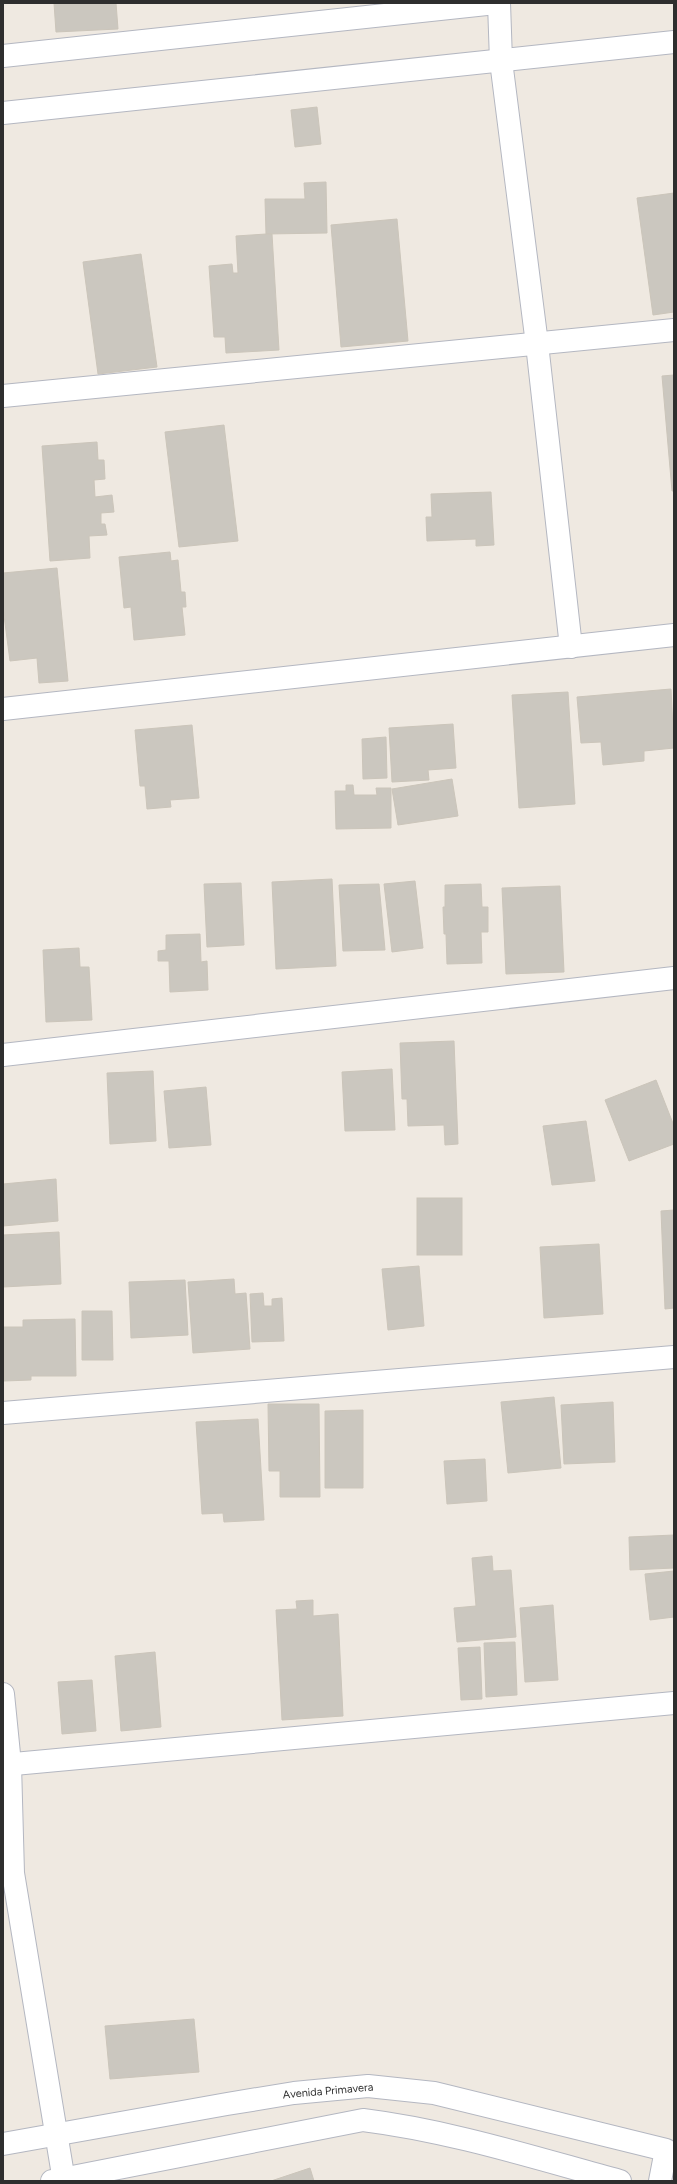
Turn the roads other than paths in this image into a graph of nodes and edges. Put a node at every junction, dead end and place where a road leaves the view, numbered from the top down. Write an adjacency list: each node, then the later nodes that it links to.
1 (498, 3): 3 (street); 4 (street)
2 (674, 42): 4 (street)
3 (3, 56)
4 (501, 61): 5 (street); 7 (street)
5 (3, 113)
6 (674, 330): 7 (street)
7 (537, 344): 8 (street); 10 (street)
8 (3, 396)
9 (674, 635): 10 (street)
10 (571, 647): 11 (street)
11 (3, 709)
12 (674, 978): 13 (street)
13 (3, 1055)
14 (674, 1357): 15 (street)
15 (3, 1413)
16 (3, 1694): 18 (street)
17 (674, 1703): 18 (street)
18 (7, 1764): 19 (street)
19 (56, 2135): 20 (street, Avenida Primavera); 21 (street); 23 (street, Avenida Primavera)
20 (3, 2144)
21 (60, 2180): 22 (street)
22 (620, 2181)
23 (660, 2181)

